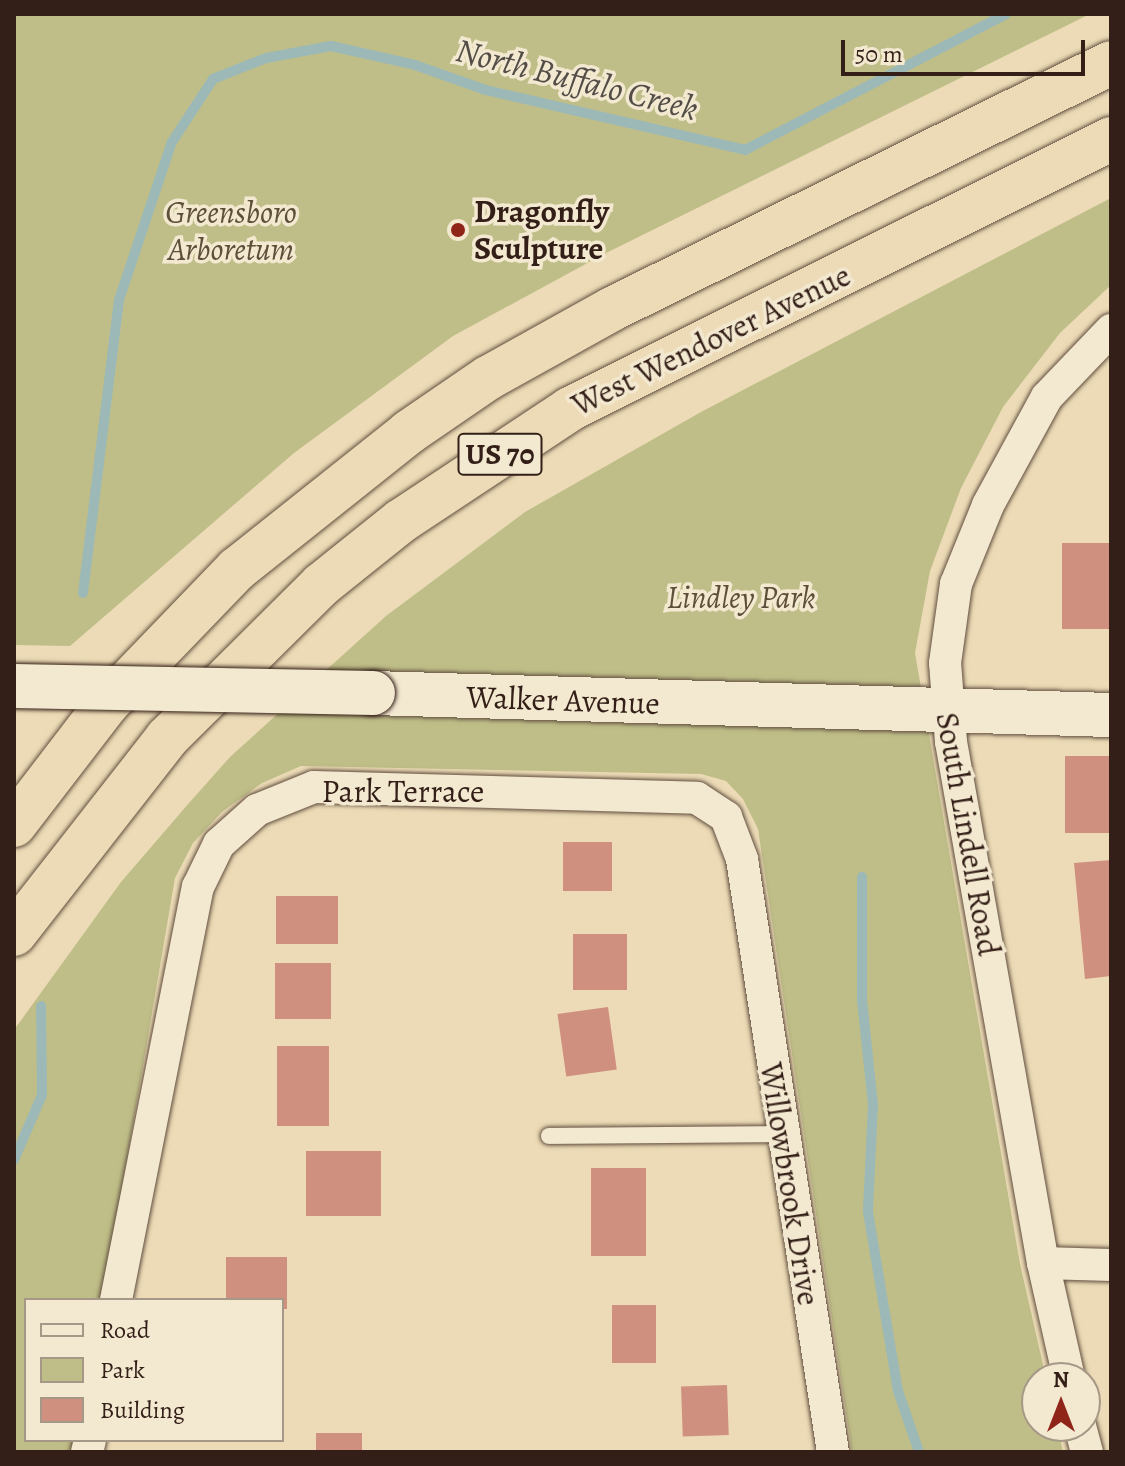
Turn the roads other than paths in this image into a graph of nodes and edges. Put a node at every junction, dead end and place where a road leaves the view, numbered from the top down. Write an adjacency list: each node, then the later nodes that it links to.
1 (1111, 63): 7 (highway, West Wendover Avenue / US 70)
2 (1111, 139): 9 (highway, West Wendover Avenue / US 70)
3 (1111, 330): 5 (street, South Lindell Road)
4 (14, 686): 5 (street, Walker Avenue, bridge)
5 (946, 711): 6 (street, Walker Avenue); 12 (street, South Lindell Road)
6 (1111, 715)
7 (14, 825)
8 (750, 915): 10 (street, Willowbrook Drive); 14 (street, Park Terrace)
9 (14, 934)
10 (783, 1134): 11 (lane); 16 (street, Willowbrook Drive)
11 (549, 1136)
12 (1043, 1263): 13 (street); 15 (street, South Lindell Road)
13 (1111, 1265)
14 (116, 1298)
15 (1065, 1362)
16 (833, 1452)

